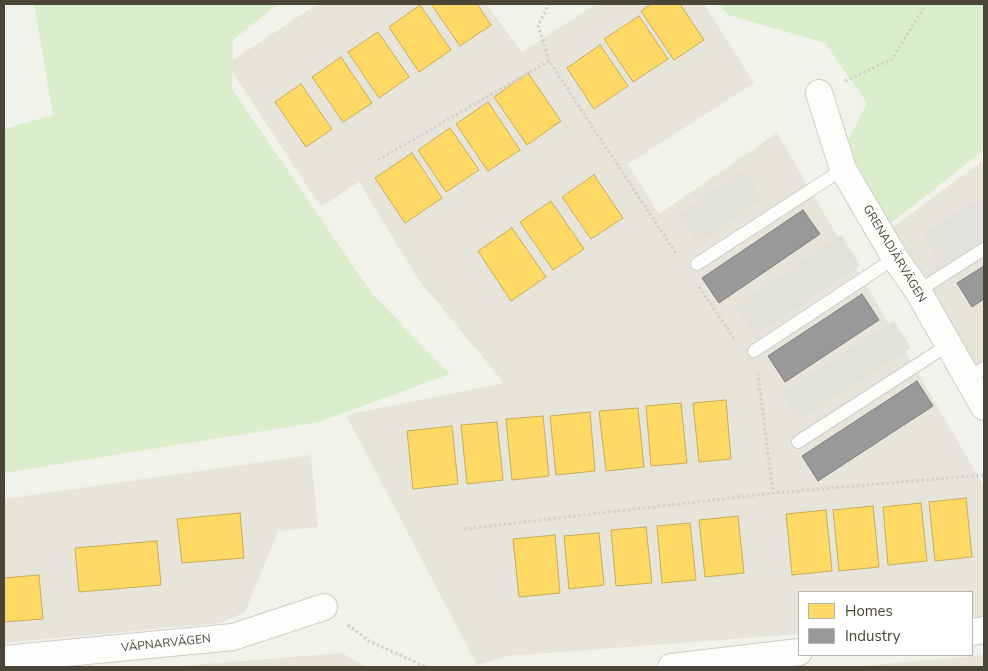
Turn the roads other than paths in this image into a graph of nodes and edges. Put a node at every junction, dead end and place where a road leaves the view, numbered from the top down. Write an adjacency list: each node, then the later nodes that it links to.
1 (819, 93): 2 (street, GRENADJÄRVÄGEN)
2 (843, 169): 4 (street, GRENADJÄRVÄGEN); 5 (lane)
3 (984, 249): 6 (lane)
4 (896, 258): 6 (street, GRENADJÄRVÄGEN); 8 (lane)
5 (697, 264)
6 (918, 291): 7 (street, GRENADJÄRVÄGEN)
7 (948, 345): 9 (street, GRENADJÄRVÄGEN); 11 (lane)
8 (754, 351)
9 (976, 373): 10 (street, GRENADJÄRVÄGEN)
10 (984, 407)
11 (798, 442)
12 (324, 607): 14 (street, VÄPNARVÄGEN)
13 (798, 652): 15 (street)
14 (4, 658)
15 (671, 667)

